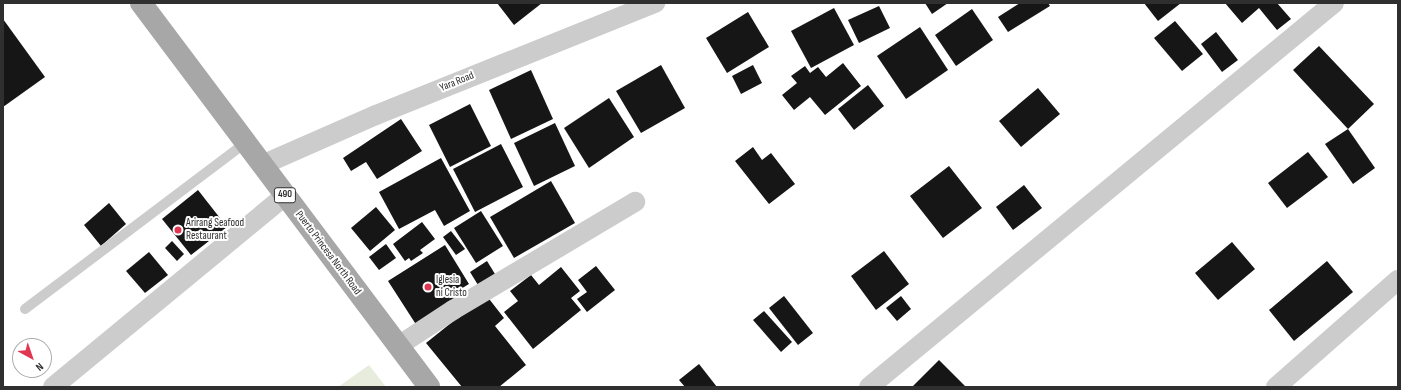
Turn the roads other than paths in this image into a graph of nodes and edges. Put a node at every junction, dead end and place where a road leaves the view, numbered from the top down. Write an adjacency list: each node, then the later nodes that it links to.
1 (141, 3): 4 (main road, Puerto Princesa North Road / 490)
2 (654, 3): 5 (street, Yara Road)
3 (1334, 3): 13 (street)
4 (244, 144): 5 (main road, Puerto Princesa North Road / 490); 9 (lane)
5 (262, 165): 6 (main road, Puerto Princesa North Road / 490)
6 (285, 196): 10 (main road, Puerto Princesa North Road / 490); 11 (street)
7 (635, 202): 10 (street)
8 (1398, 280): 14 (street)
9 (25, 309)
10 (398, 346): 12 (main road, Puerto Princesa North Road / 490)
11 (53, 387)
12 (429, 387)
13 (869, 387)
14 (1276, 387)

